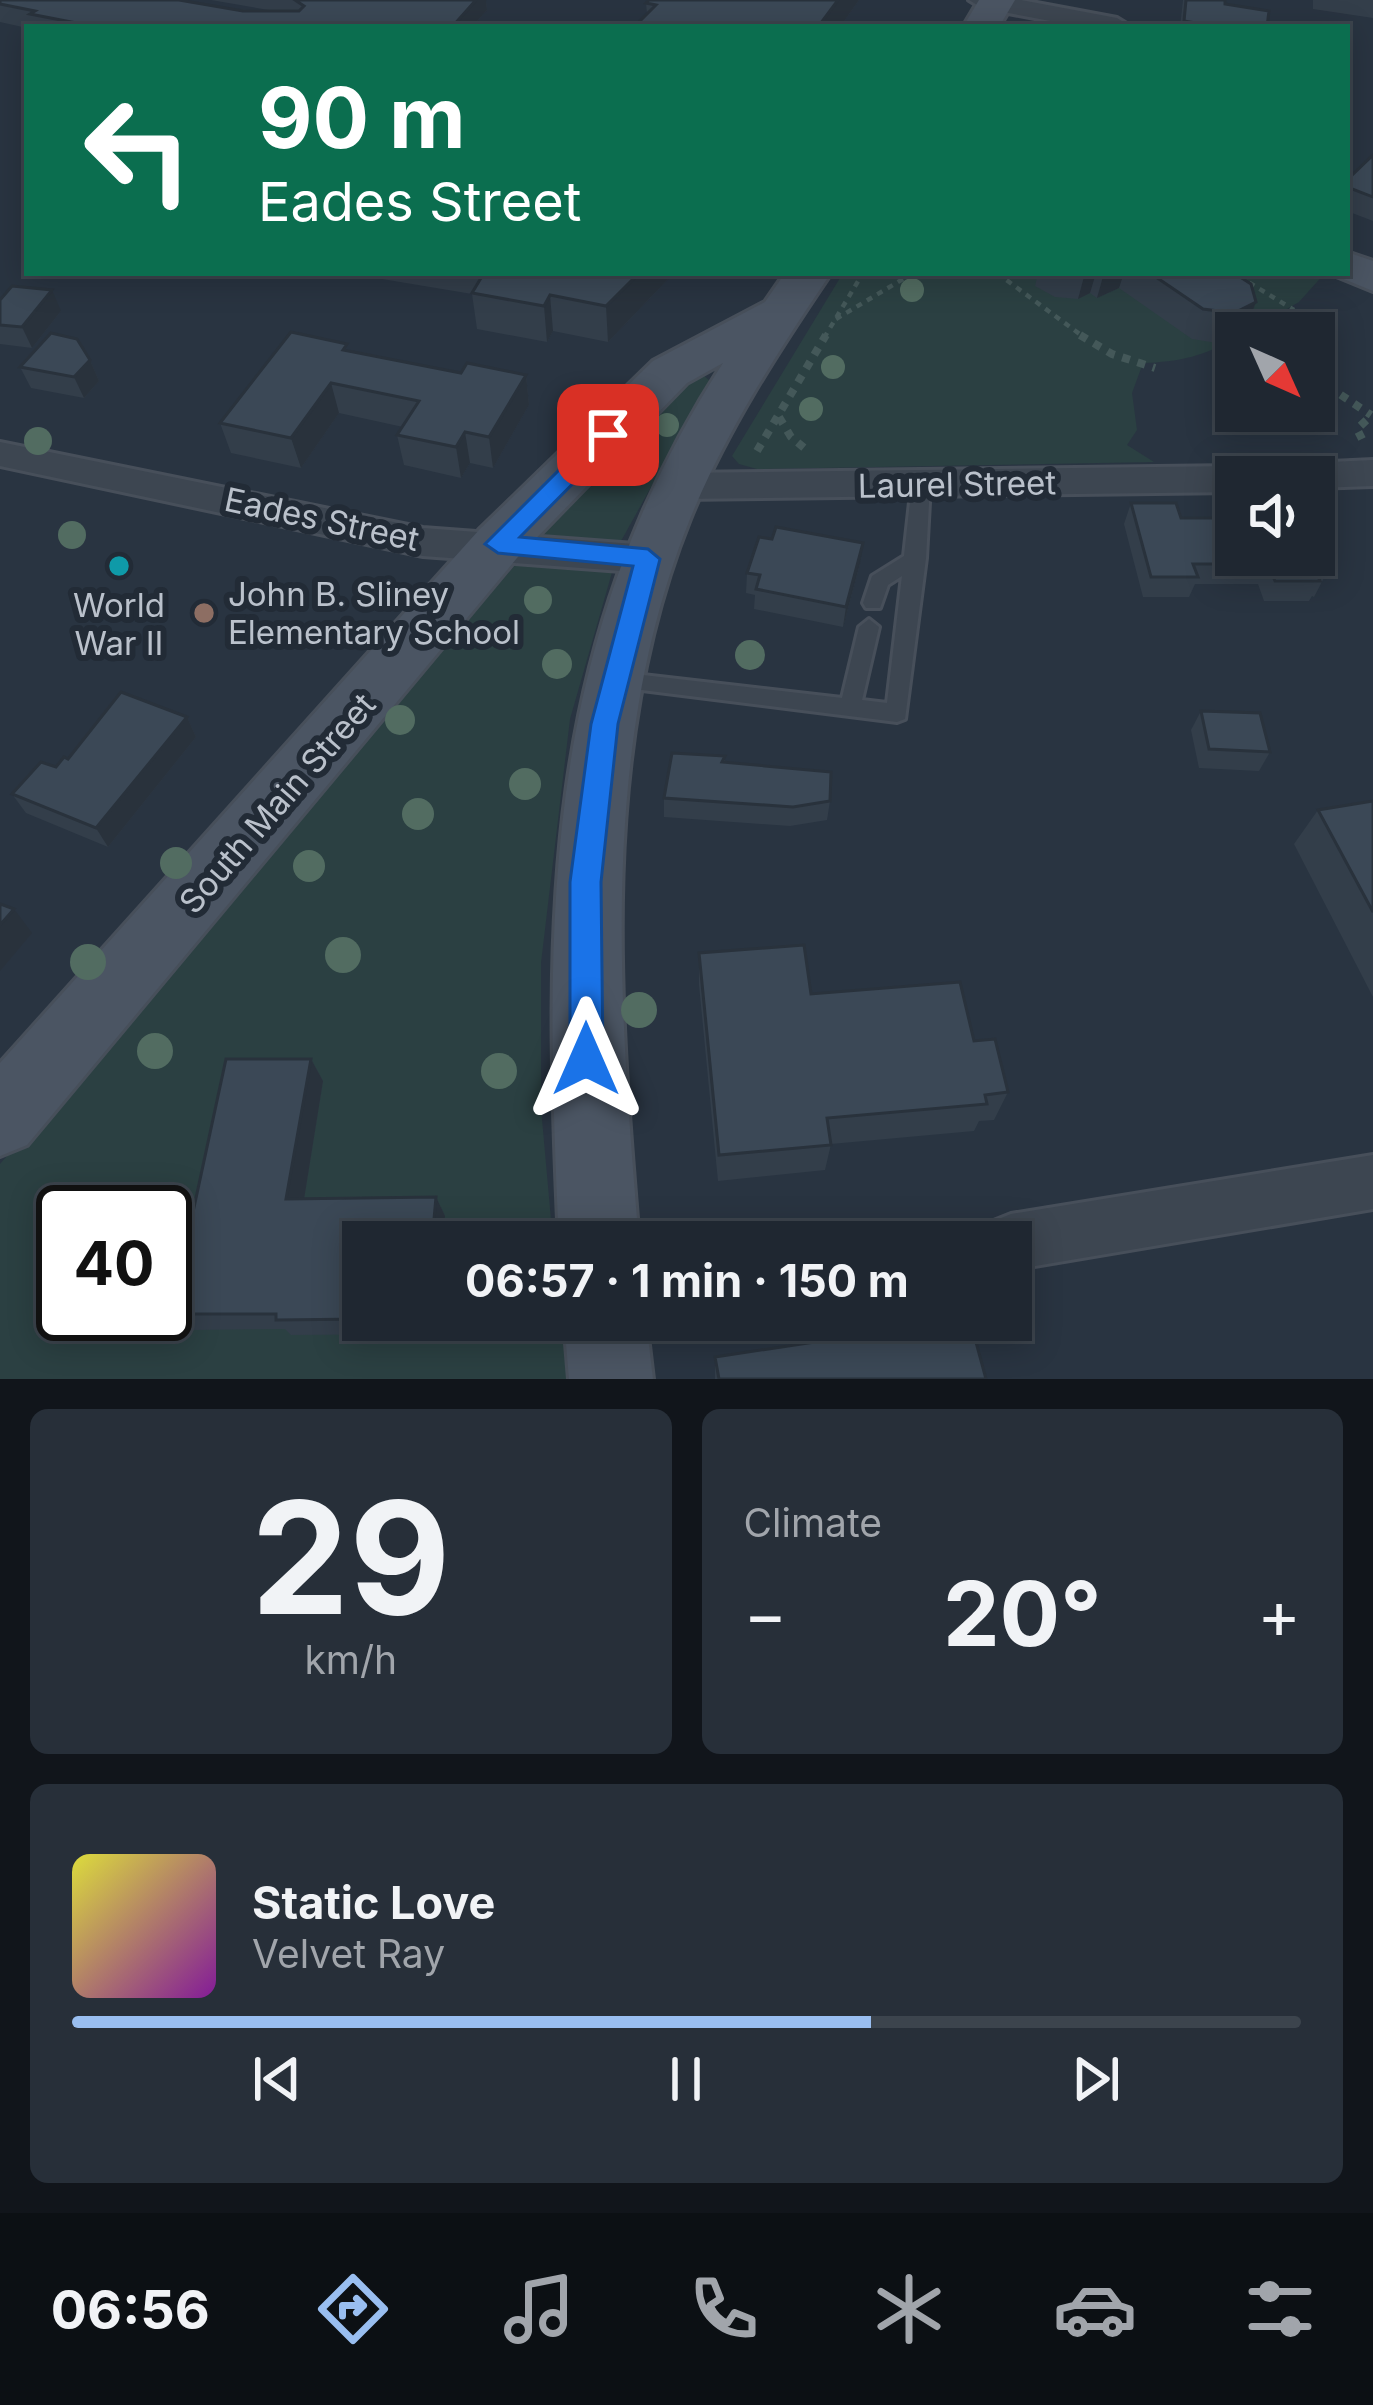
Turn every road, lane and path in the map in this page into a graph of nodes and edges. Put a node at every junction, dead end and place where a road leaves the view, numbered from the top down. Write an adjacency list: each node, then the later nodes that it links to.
1 (989, 8): 2 (street)
2 (1103, 24)
3 (856, 276): 7 (path)
4 (902, 276): 7 (path)
5 (1001, 276): 9 (path)
6 (1246, 276): 8 (path)
7 (808, 302): 12 (path); 20 (street); 21 (street, South Main Street)
8 (1294, 310)
9 (1155, 368)
10 (1335, 390): 11 (path)
11 (1372, 415): 15 (path)
12 (778, 416): 14 (path); 16 (path)
13 (0, 454): 21 (street, Eades Street)
14 (820, 459)
15 (1370, 459): 17 (street)
16 (751, 460)
17 (1335, 467)
18 (1215, 479): 19 (street, Laurel Street)
19 (921, 484): 20 (street, Laurel Street); 22 (lane)
20 (679, 486): 23 (street)
21 (498, 544): 23 (street, Eades Street); 28 (street, South Main Street)
22 (916, 558): 24 (lane); 27 (lane)
23 (648, 559): 26 (street)
24 (874, 603)
25 (869, 627): 27 (lane)
26 (616, 680): 27 (lane); 30 (street)
27 (850, 707)
28 (0, 1119)
29 (1373, 1182): 31 (street)
30 (598, 1221)
31 (1032, 1239)
32 (607, 1341): 33 (street)
33 (611, 1379)

